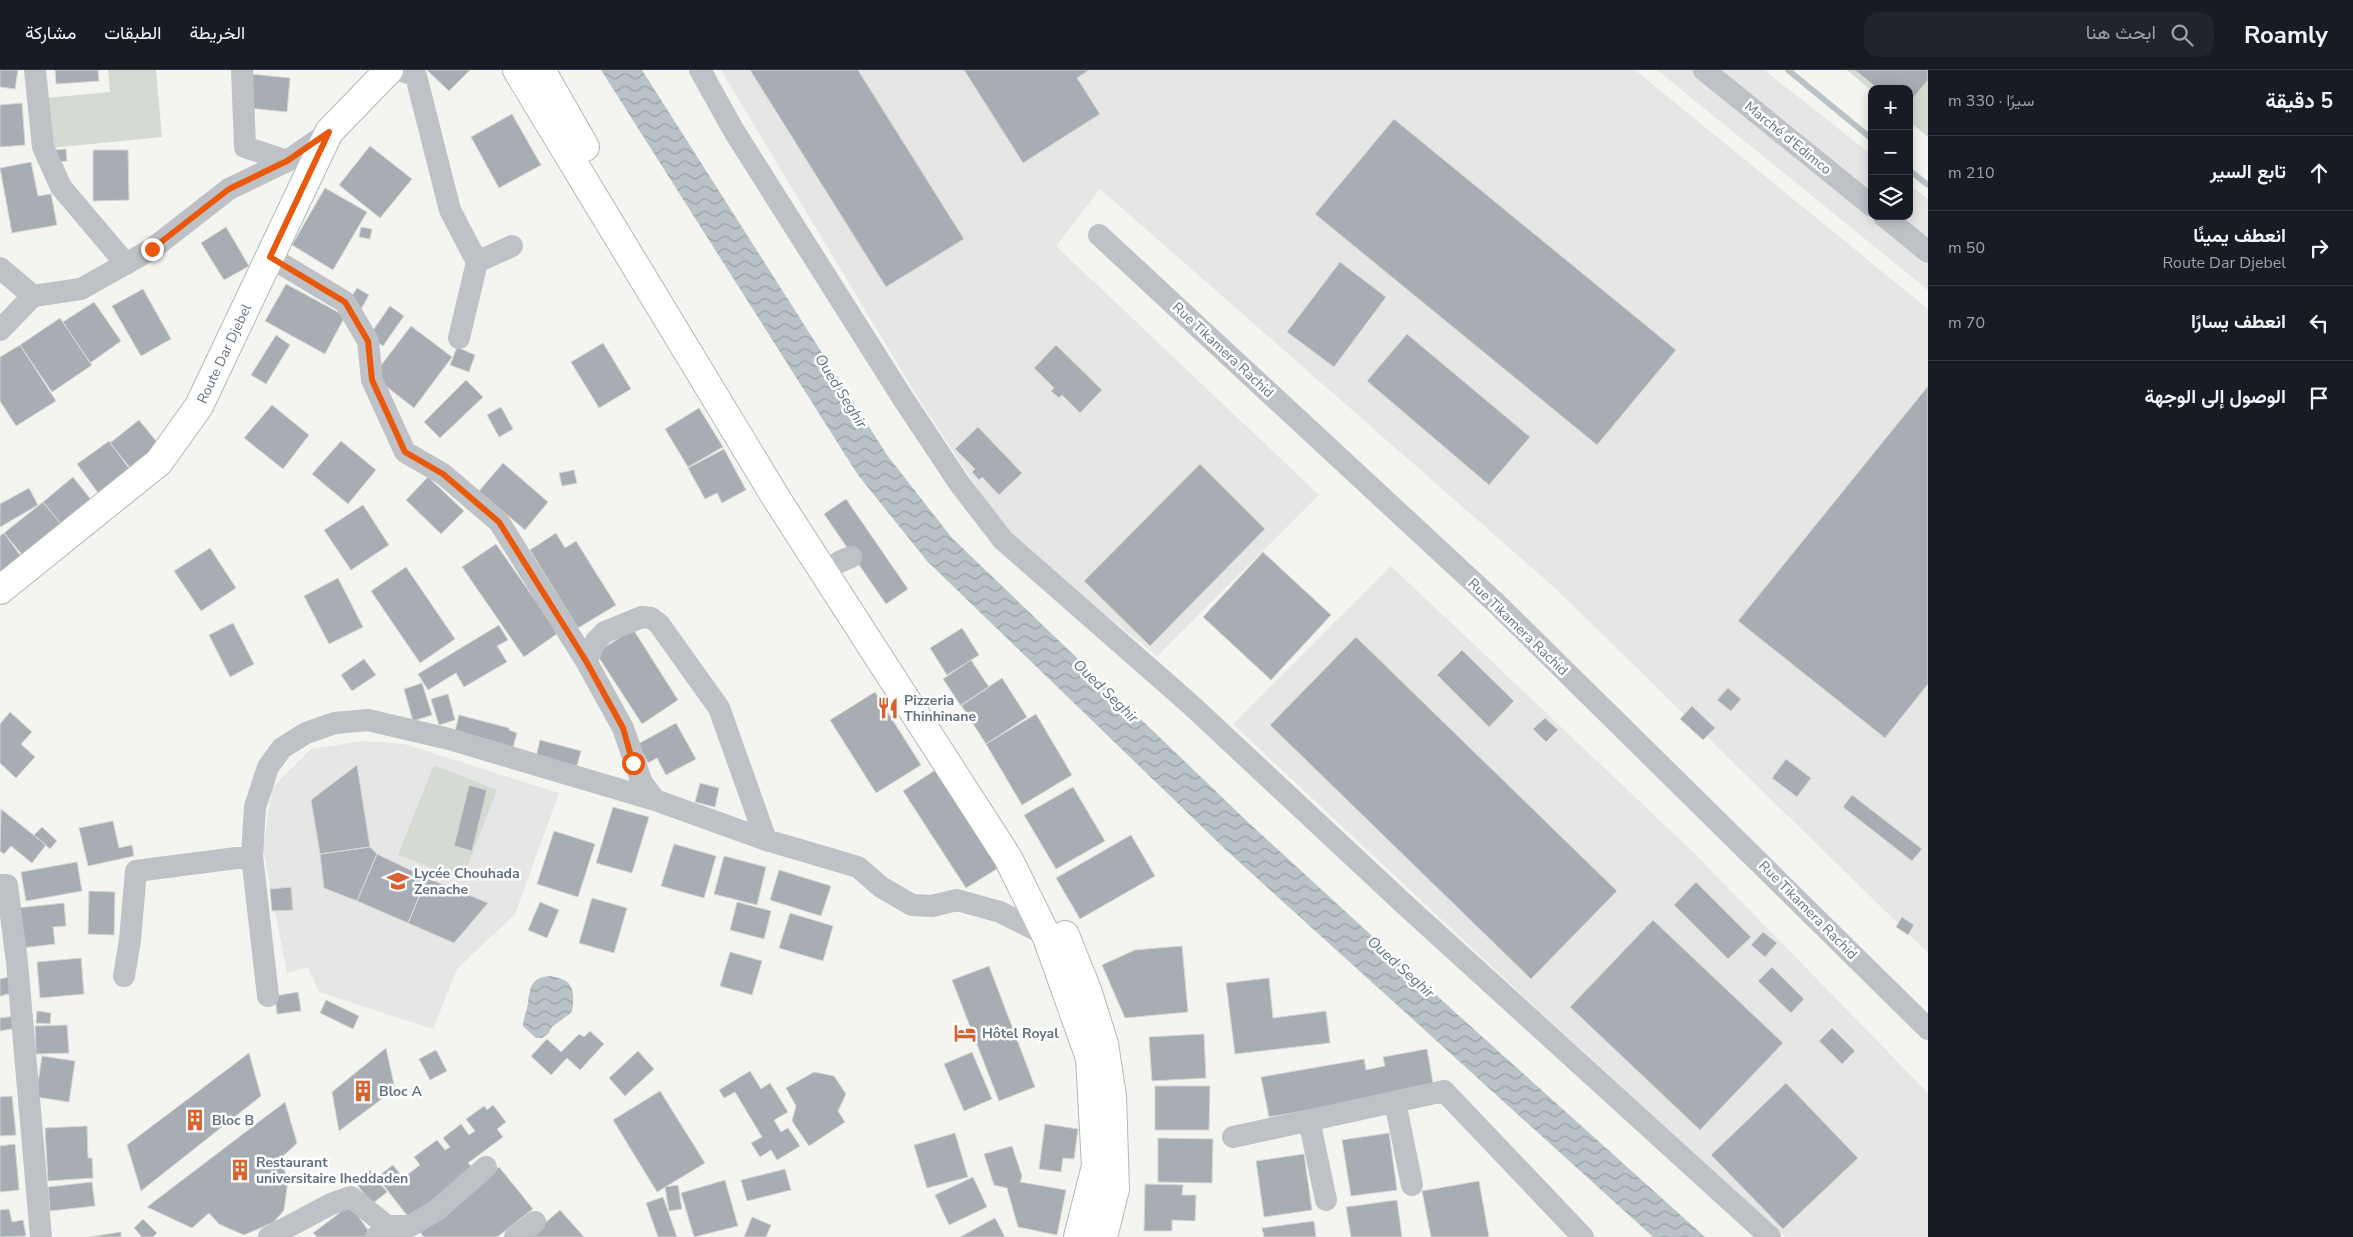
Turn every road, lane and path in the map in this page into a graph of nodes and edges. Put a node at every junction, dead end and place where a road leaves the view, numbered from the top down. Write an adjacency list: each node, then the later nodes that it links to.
1 (34, 70): 18 (street)
2 (242, 70): 10 (street)
3 (390, 70): 9 (street, Route Dar Djebel)
4 (399, 70): 17 (street)
5 (517, 70): 29 (street)
6 (541, 70): 45 (street)
7 (700, 70): 47 (street)
8 (1704, 70): 11 (street, Marché d'Edimco)
9 (329, 132): 10 (street); 16 (street, Route Dar Djebel)
10 (287, 161): 18 (street)
11 (1868, 203)
12 (1889, 220): 15 (street)
13 (1099, 235): 32 (street, Rue Tikamera Rachid)
14 (512, 246): 17 (street)
15 (1928, 252)
16 (270, 257): 23 (street, Route Dar Djebel); 24 (street)
17 (477, 262): 22 (street)
18 (126, 264): 20 (street)
19 (0, 268): 20 (street)
20 (33, 296): 21 (street)
21 (0, 330)
22 (458, 338)
23 (0, 590)
24 (586, 661): 25 (street); 26 (street)
25 (655, 800): 26 (street); 27 (street)
26 (766, 840): 29 (street)
27 (252, 856): 30 (street); 31 (street)
28 (0, 885): 41 (street)
29 (1046, 935): 44 (street)
30 (124, 976)
31 (268, 996)
32 (1928, 1029)
33 (1395, 1102): 34 (street); 37 (street); 46 (street)
34 (1309, 1120): 35 (street); 38 (street)
35 (1233, 1137)
36 (486, 1167): 40 (street)
37 (1412, 1185)
38 (1326, 1200)
39 (535, 1222): 43 (street)
40 (381, 1231): 42 (street)
41 (41, 1237)
42 (269, 1237)
43 (515, 1237)
44 (1078, 1237)
45 (1103, 1237)
46 (1583, 1237)
47 (1770, 1237)

